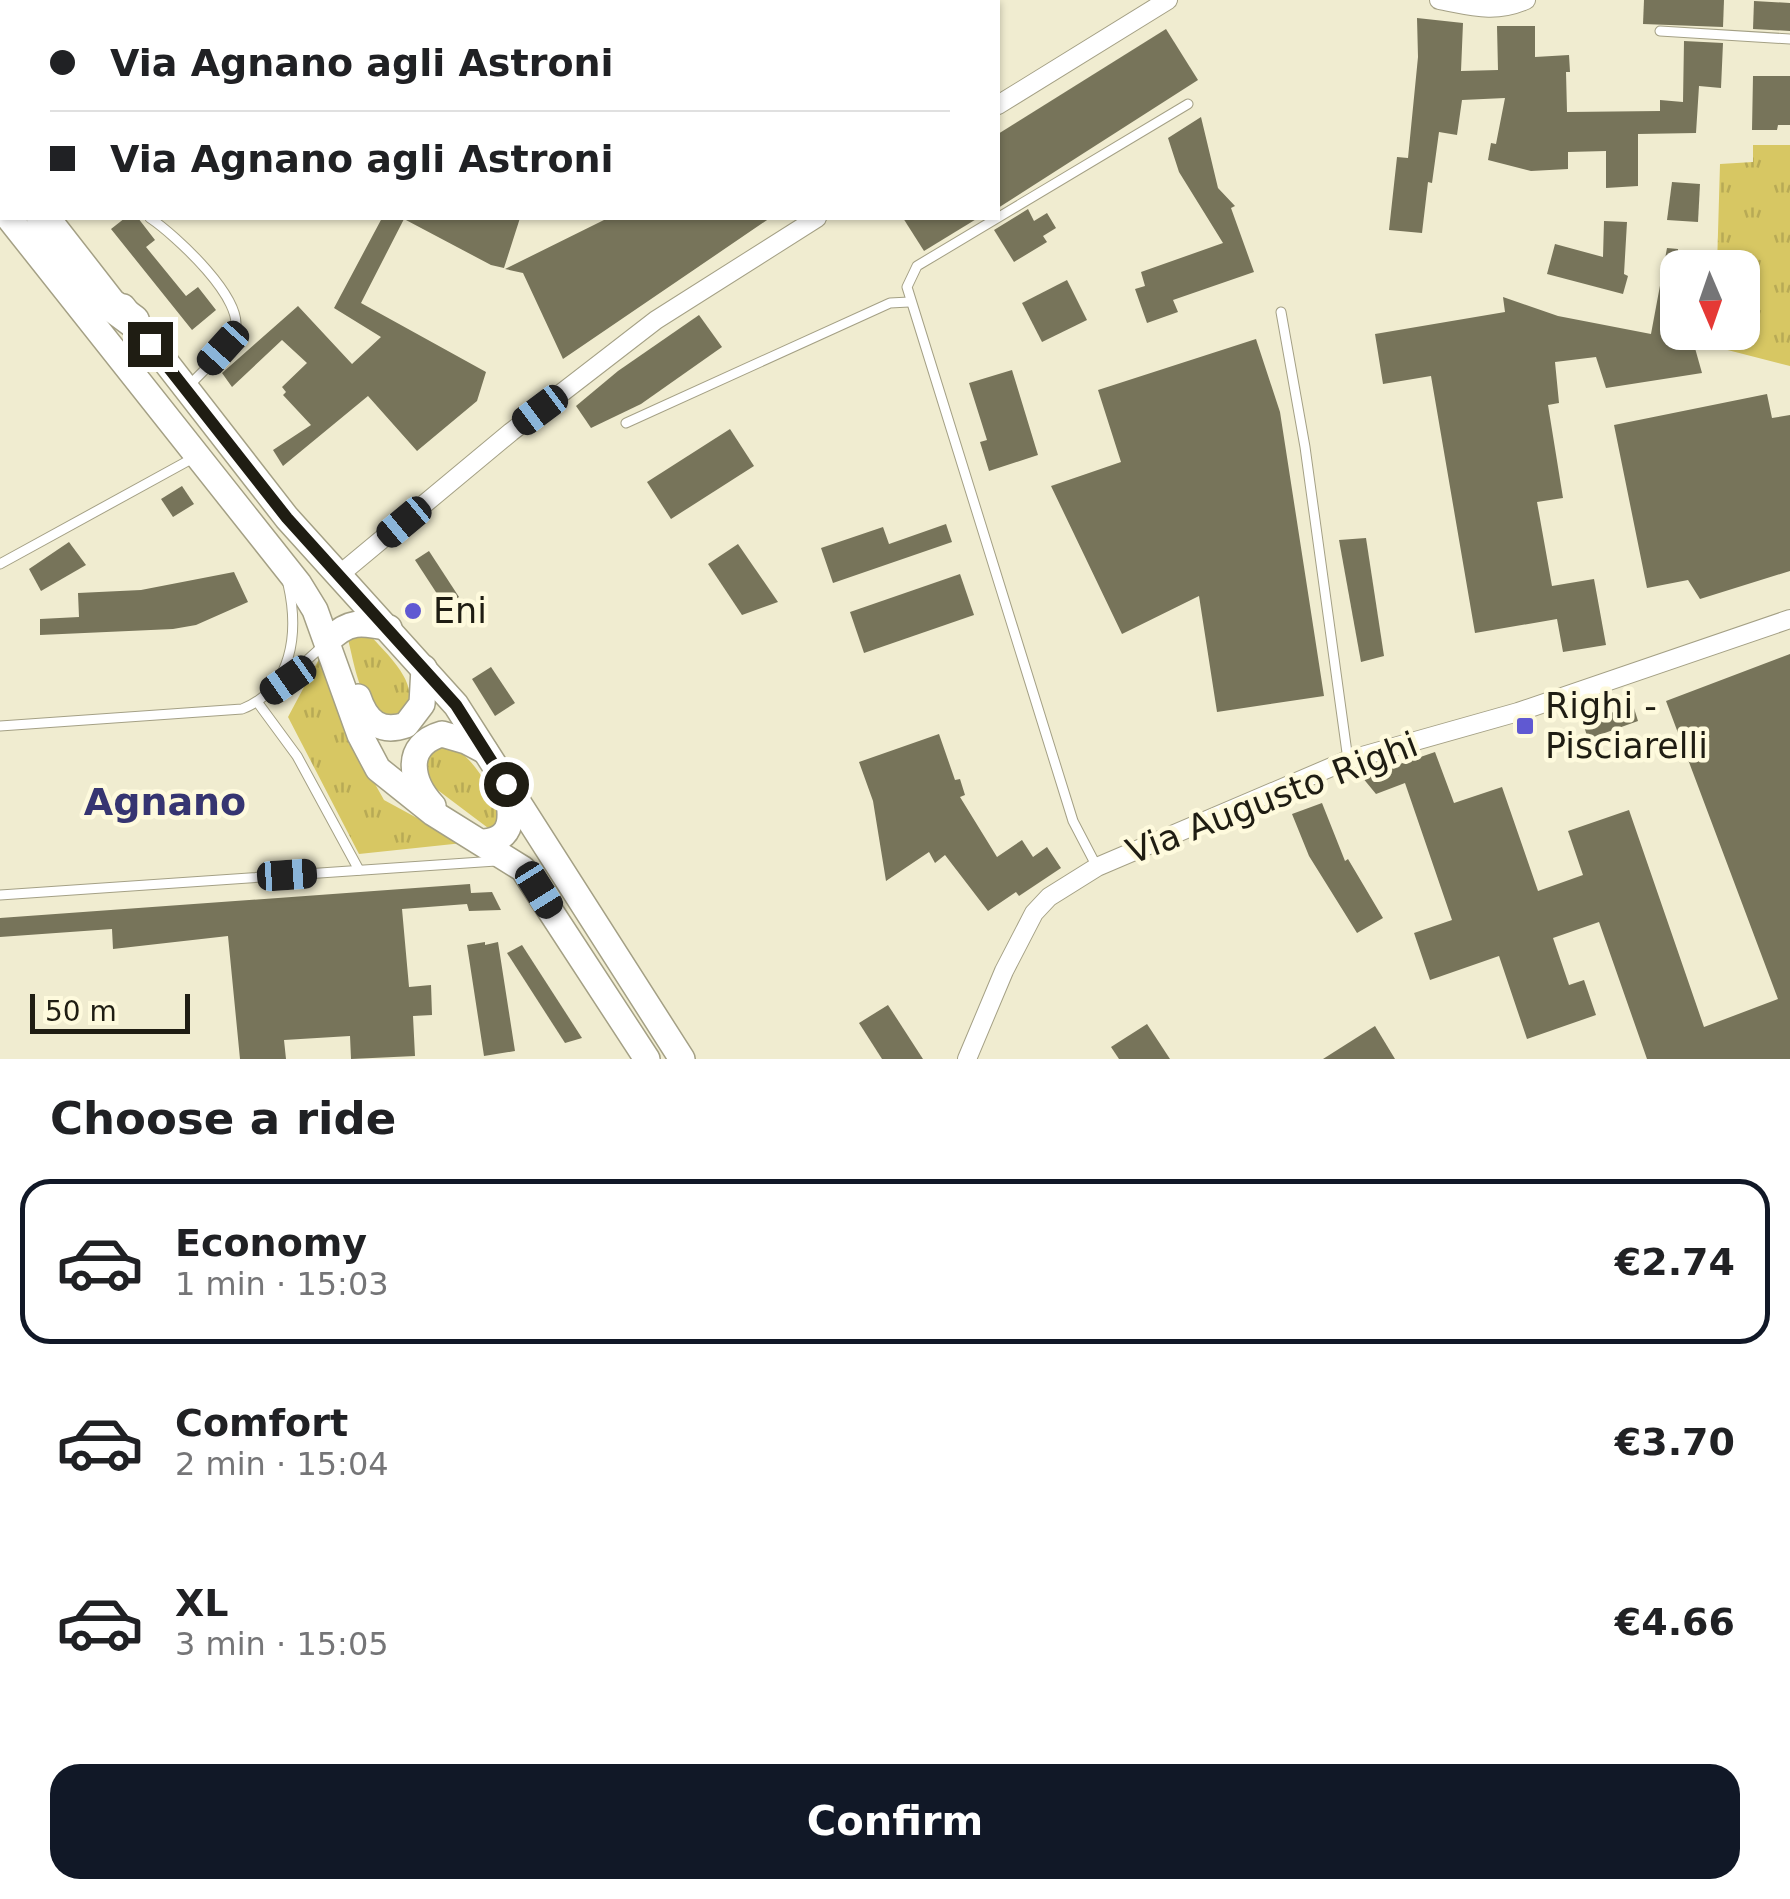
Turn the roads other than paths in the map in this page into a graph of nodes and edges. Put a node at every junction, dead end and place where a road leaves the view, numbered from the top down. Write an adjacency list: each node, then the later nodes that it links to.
1 (1168, 0): 6 (street)
2 (1439, 0): 3 (street)
3 (1526, 0)
4 (1660, 32): 5 (lane)
5 (1790, 39)
6 (1000, 104)
7 (1188, 104): 8 (lane)
8 (1000, 216)
9 (11, 220): 20 (main road)
10 (44, 220): 17 (highway)
11 (59, 220): 17 (main road)
12 (152, 220): 18 (lane)
13 (814, 220): 23 (street)
14 (994, 220): 15 (lane)
15 (909, 302): 19 (lane); 37 (lane)
16 (1282, 312): 32 (lane)
17 (133, 321): 18 (main road)
18 (186, 389): 23 (main road)
19 (626, 423)
20 (198, 455): 21 (main road); 22 (lane)
21 (278, 553): 26 (main road); 28 (lane)
22 (0, 564)
23 (340, 575): 25 (main road)
24 (1790, 619): 32 (street, Via Augusto Righi)
25 (389, 628): 26 (main road); 27 (main road)
26 (328, 641): 27 (main road); 28 (lane); 34 (main road)
27 (424, 668): 31 (main road)
28 (269, 693): 29 (lane)
29 (258, 703): 30 (lane); 38 (lane)
30 (0, 726)
31 (485, 751): 33 (main road); 34 (main road)
32 (1348, 760): 37 (street, Via Augusto Righi)
33 (506, 784): 35 (main road); 41 (main road)
34 (448, 822): 35 (main road)
35 (484, 842): 36 (main road)
36 (510, 860): 38 (lane); 40 (main road)
37 (1097, 867): 42 (street, Via Augusto Righi)
38 (360, 870): 39 (lane)
39 (0, 895)
40 (648, 1059)
41 (682, 1059)
42 (968, 1059)

